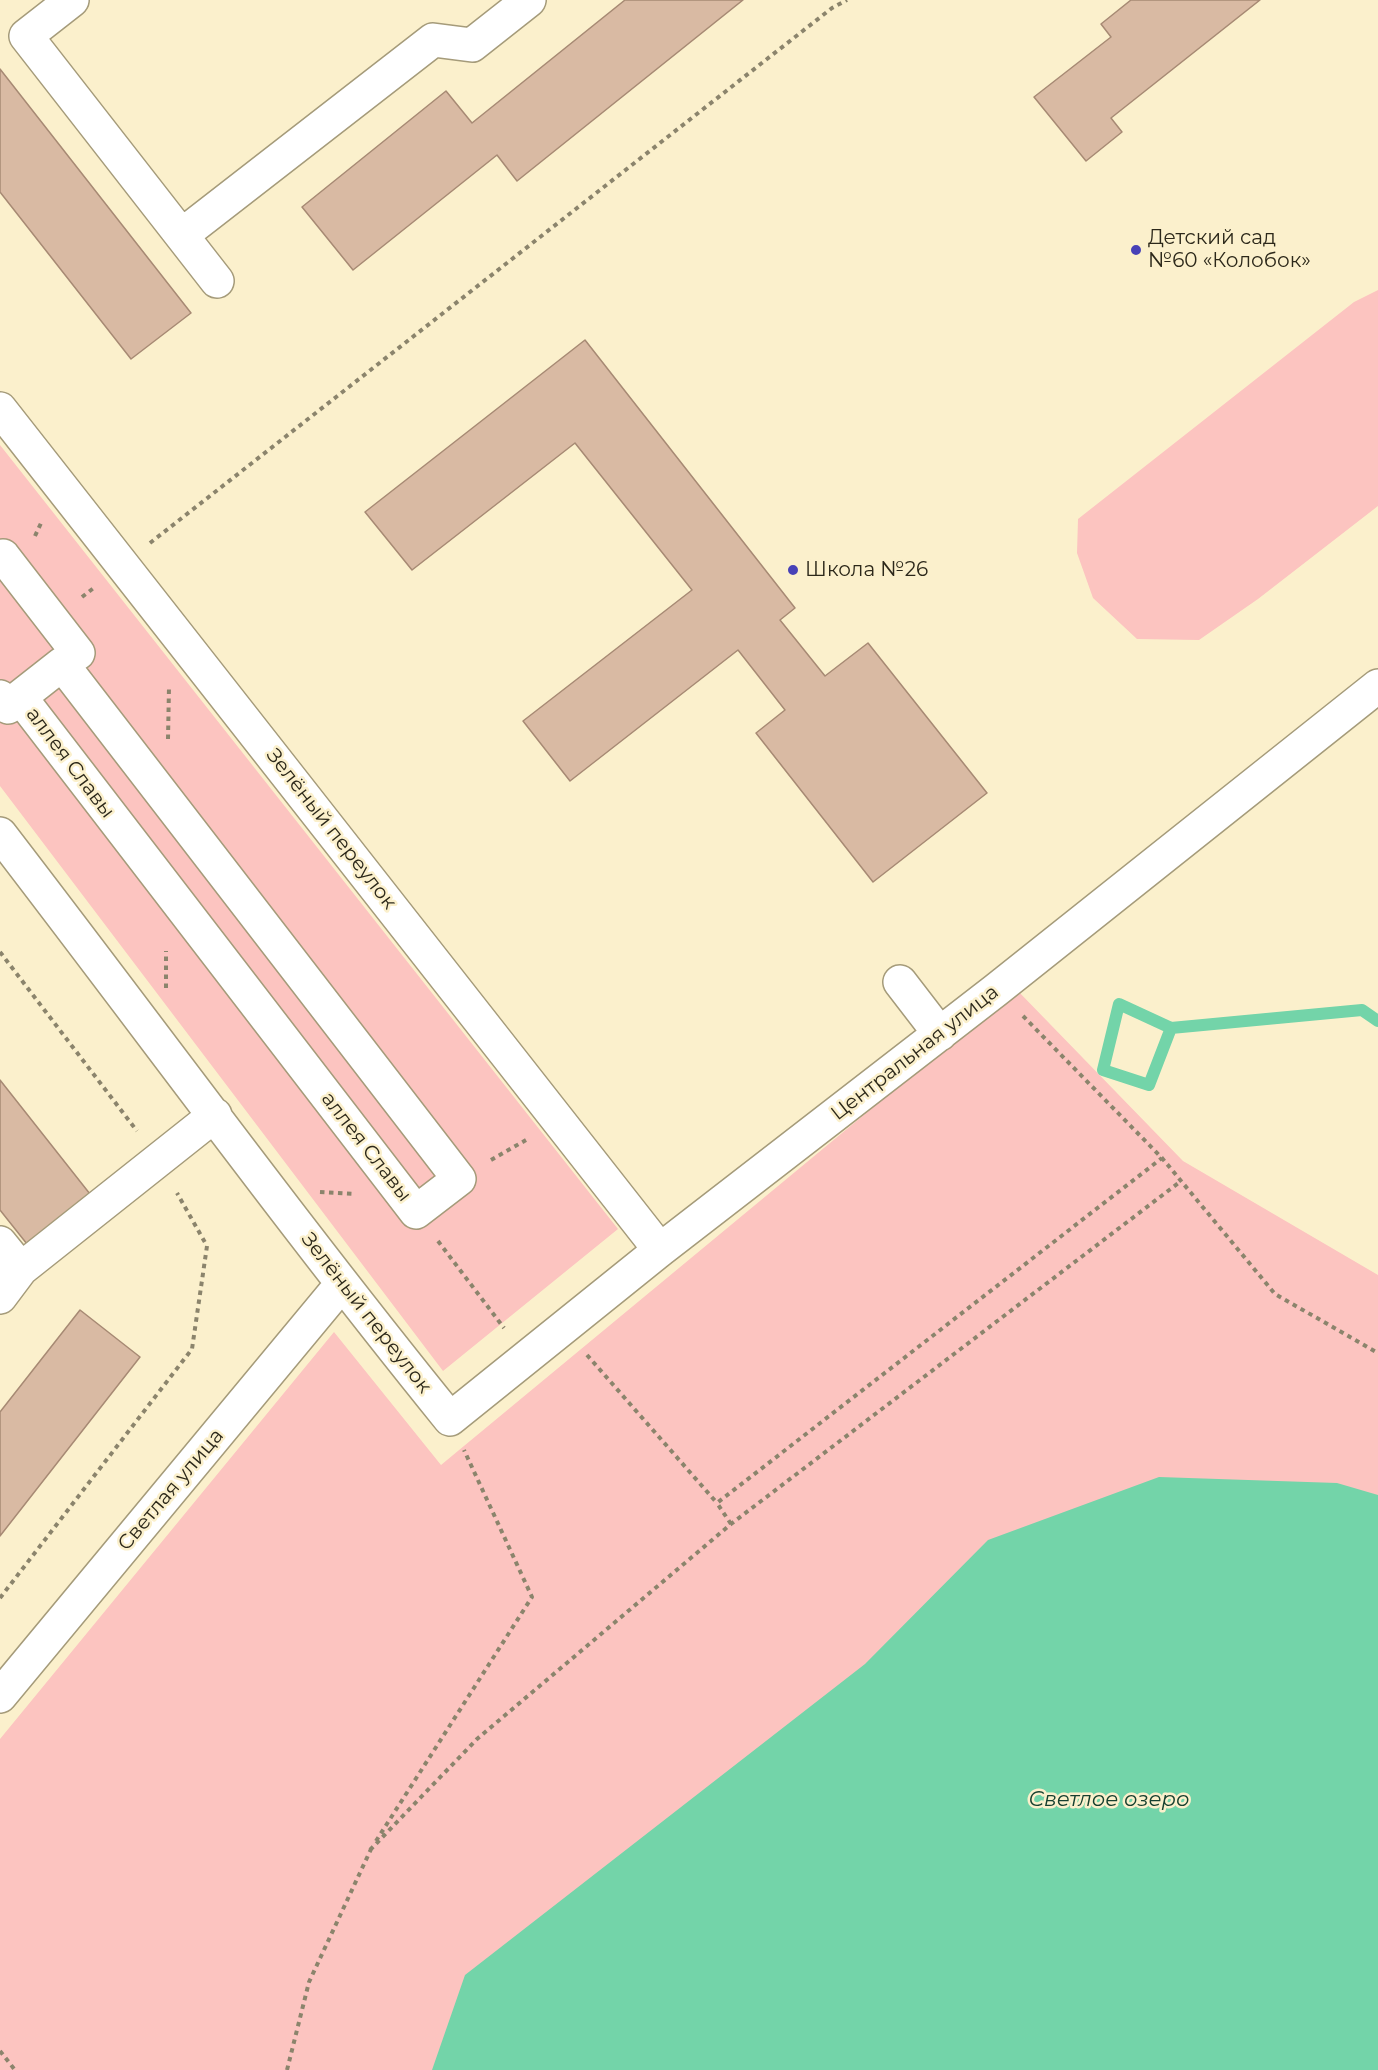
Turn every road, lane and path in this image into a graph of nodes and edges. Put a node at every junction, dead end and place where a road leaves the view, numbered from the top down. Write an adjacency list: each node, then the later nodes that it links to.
1 (72, 0): 4 (street)
2 (529, 0): 4 (street)
3 (848, 0): 8 (path)
4 (182, 235): 5 (street)
5 (217, 281)
6 (0, 409): 7 (street, Зелёный переулок)
7 (59, 484): 8 (street, Зелёный переулок); 9 (path)
8 (123, 565): 10 (path); 20 (street, Зелёный переулок)
9 (9, 566): 10 (street, аллея Славы)
10 (53, 621): 11 (street, аллея Славы)
11 (62, 664): 13 (street, аллея Славы); 23 (street)
12 (1378, 686): 17 (street, Центральная улица)
13 (10, 697): 26 (street, аллея Славы)
14 (0, 834): 19 (street, Зелёный переулок)
15 (0, 952): 22 (path)
16 (900, 981): 18 (street)
17 (996, 990): 18 (street, Центральная улица); 21 (path)
18 (940, 1034): 28 (street, Центральная улица)
19 (215, 1114): 22 (street); 25 (street, Зелёный переулок)
20 (560, 1120): 23 (path); 28 (street, Зелёный переулок)
21 (1162, 1158): 24 (path); 36 (path)
22 (159, 1160): 29 (street); 38 (path)
23 (459, 1179): 26 (street, аллея Славы)
24 (1181, 1181): 33 (path); 37 (path)
25 (269, 1188): 26 (path); 30 (street, Зелёный переулок)
26 (411, 1205): 34 (path)
27 (0, 1243): 29 (street)
28 (660, 1250): 32 (street, Центральная улица)
29 (21, 1269): 31 (street)
30 (341, 1285): 35 (street, Зелёный переулок); 39 (street, Светлая улица)
31 (0, 1297)
32 (563, 1328): 34 (street, Центральная улица); 36 (path)
33 (1378, 1353)
34 (527, 1357): 35 (street, Центральная улица)
35 (450, 1419): 40 (path)
36 (717, 1503): 37 (path)
37 (731, 1524): 40 (path)
38 (0, 1598)
39 (0, 1696)
40 (370, 1850): 43 (path)
41 (0, 2051): 42 (path)
42 (15, 2070)
43 (287, 2070)

